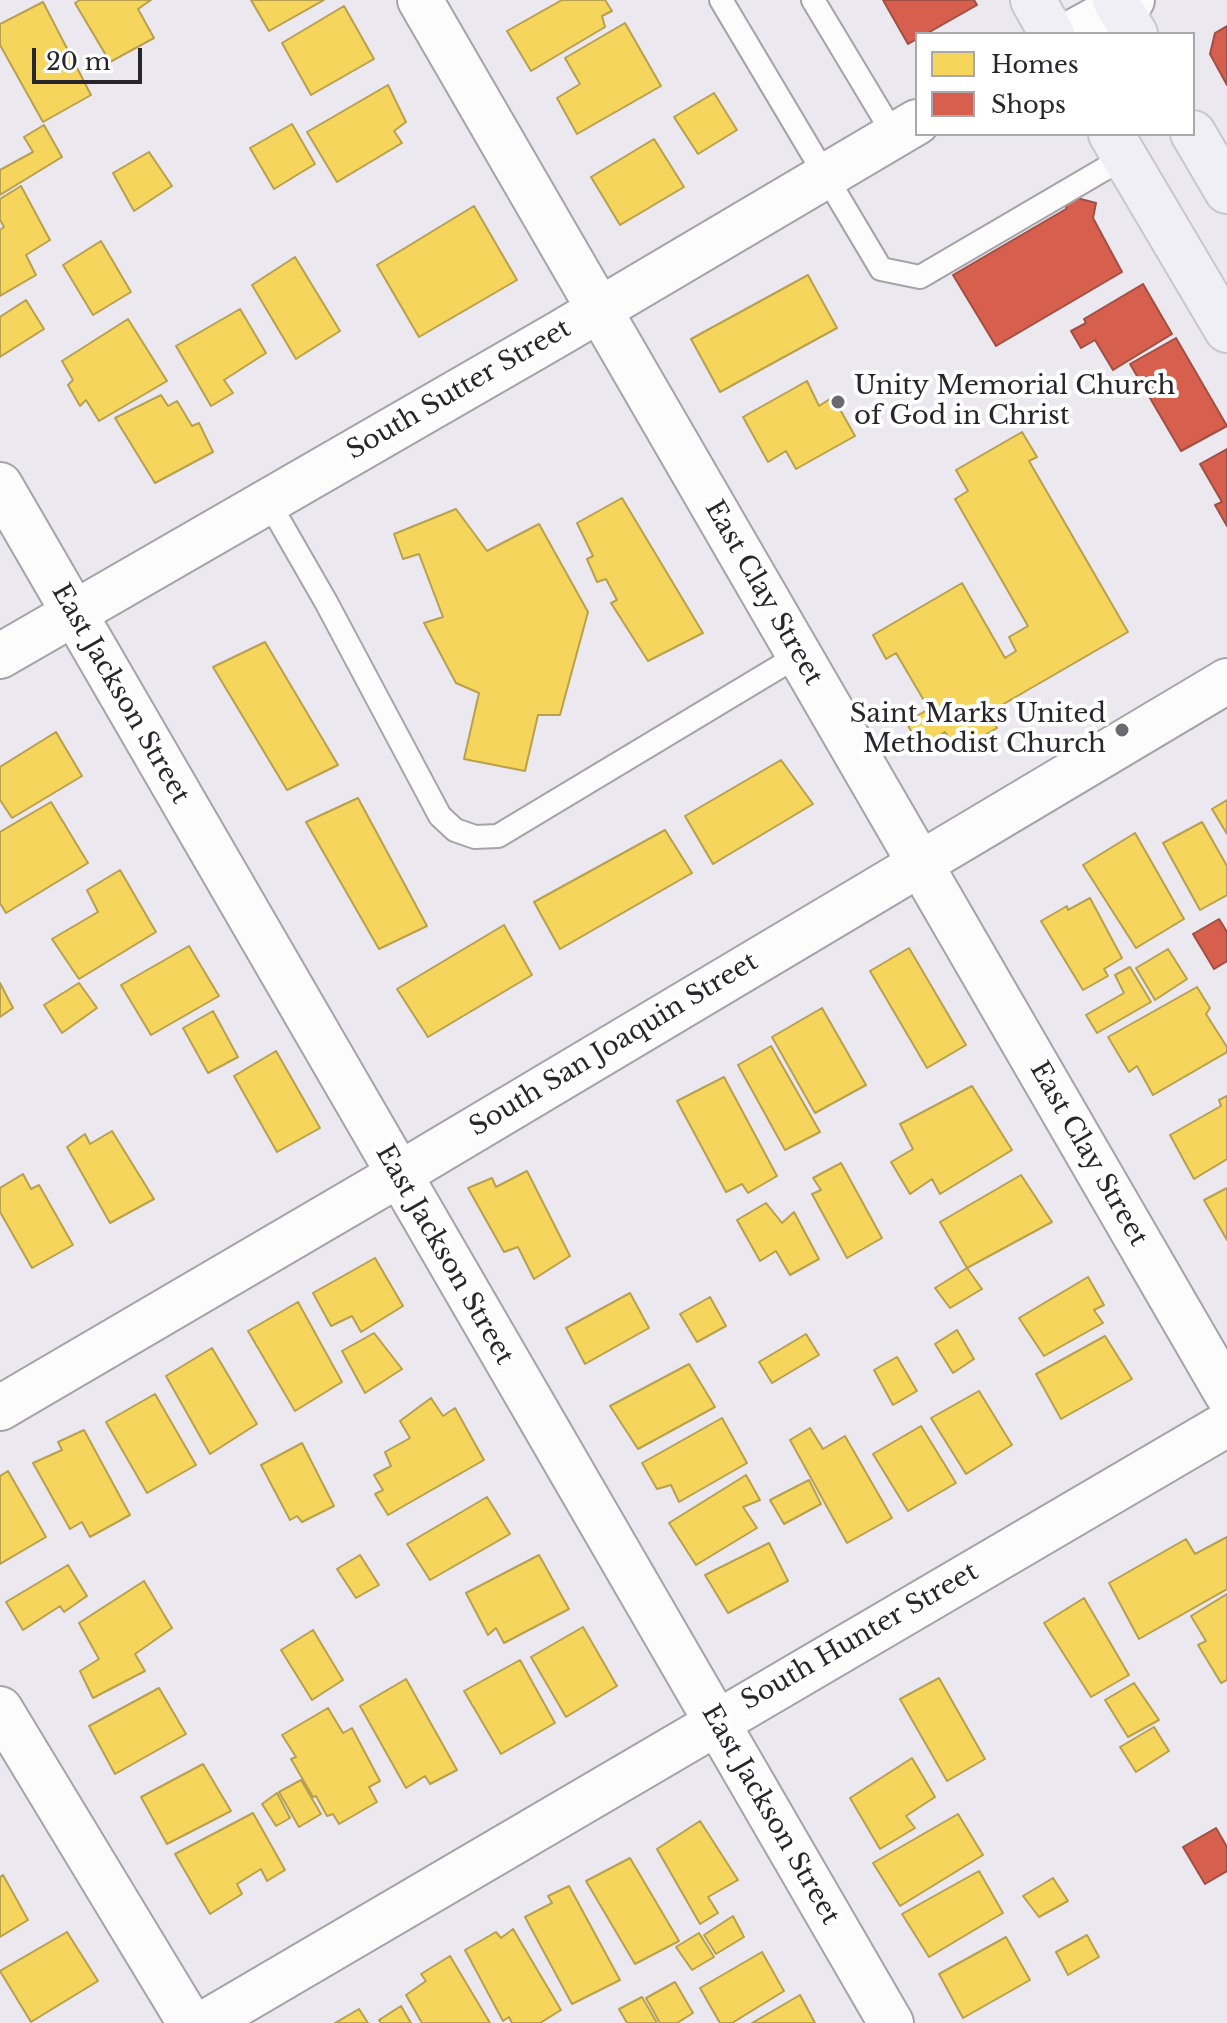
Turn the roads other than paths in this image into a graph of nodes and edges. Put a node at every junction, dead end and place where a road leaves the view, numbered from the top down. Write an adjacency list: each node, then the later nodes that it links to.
1 (420, 0): 13 (street, East Clay Street)
2 (721, 0): 11 (lane)
3 (813, 0): 8 (lane)
4 (1033, 0): 6 (main road)
5 (1125, 10): 7 (street)
6 (1051, 32)
7 (1075, 32)
8 (906, 129): 11 (street, South Sutter Street)
9 (1195, 136): 12 (main road)
10 (1118, 146): 11 (lane); 14 (main road)
11 (826, 175): 13 (street, South Sutter Street)
12 (1227, 191)
13 (599, 309): 16 (street, South Sutter Street); 18 (street, East Clay Street)
14 (1227, 330)
15 (0, 485): 17 (street, East Jackson Street)
16 (268, 501): 17 (street, South Sutter Street); 18 (lane)
17 (74, 613): 19 (street, South Sutter Street); 22 (street, East Jackson Street)
18 (799, 655): 21 (street, East Clay Street)
19 (0, 656)
20 (1227, 681): 21 (street, South San Joaquin Street)
21 (920, 862): 22 (street, South San Joaquin Street); 23 (street, East Clay Street)
22 (398, 1175): 24 (street, South San Joaquin Street); 27 (street, East Jackson Street)
23 (1227, 1394)
24 (0, 1408)
25 (1227, 1424): 27 (street, South Hunter Street)
26 (0, 1709): 28 (street)
27 (716, 1721): 29 (street, South Hunter Street); 30 (street, East Jackson Street)
28 (190, 2023)
29 (205, 2023)
30 (891, 2023)

